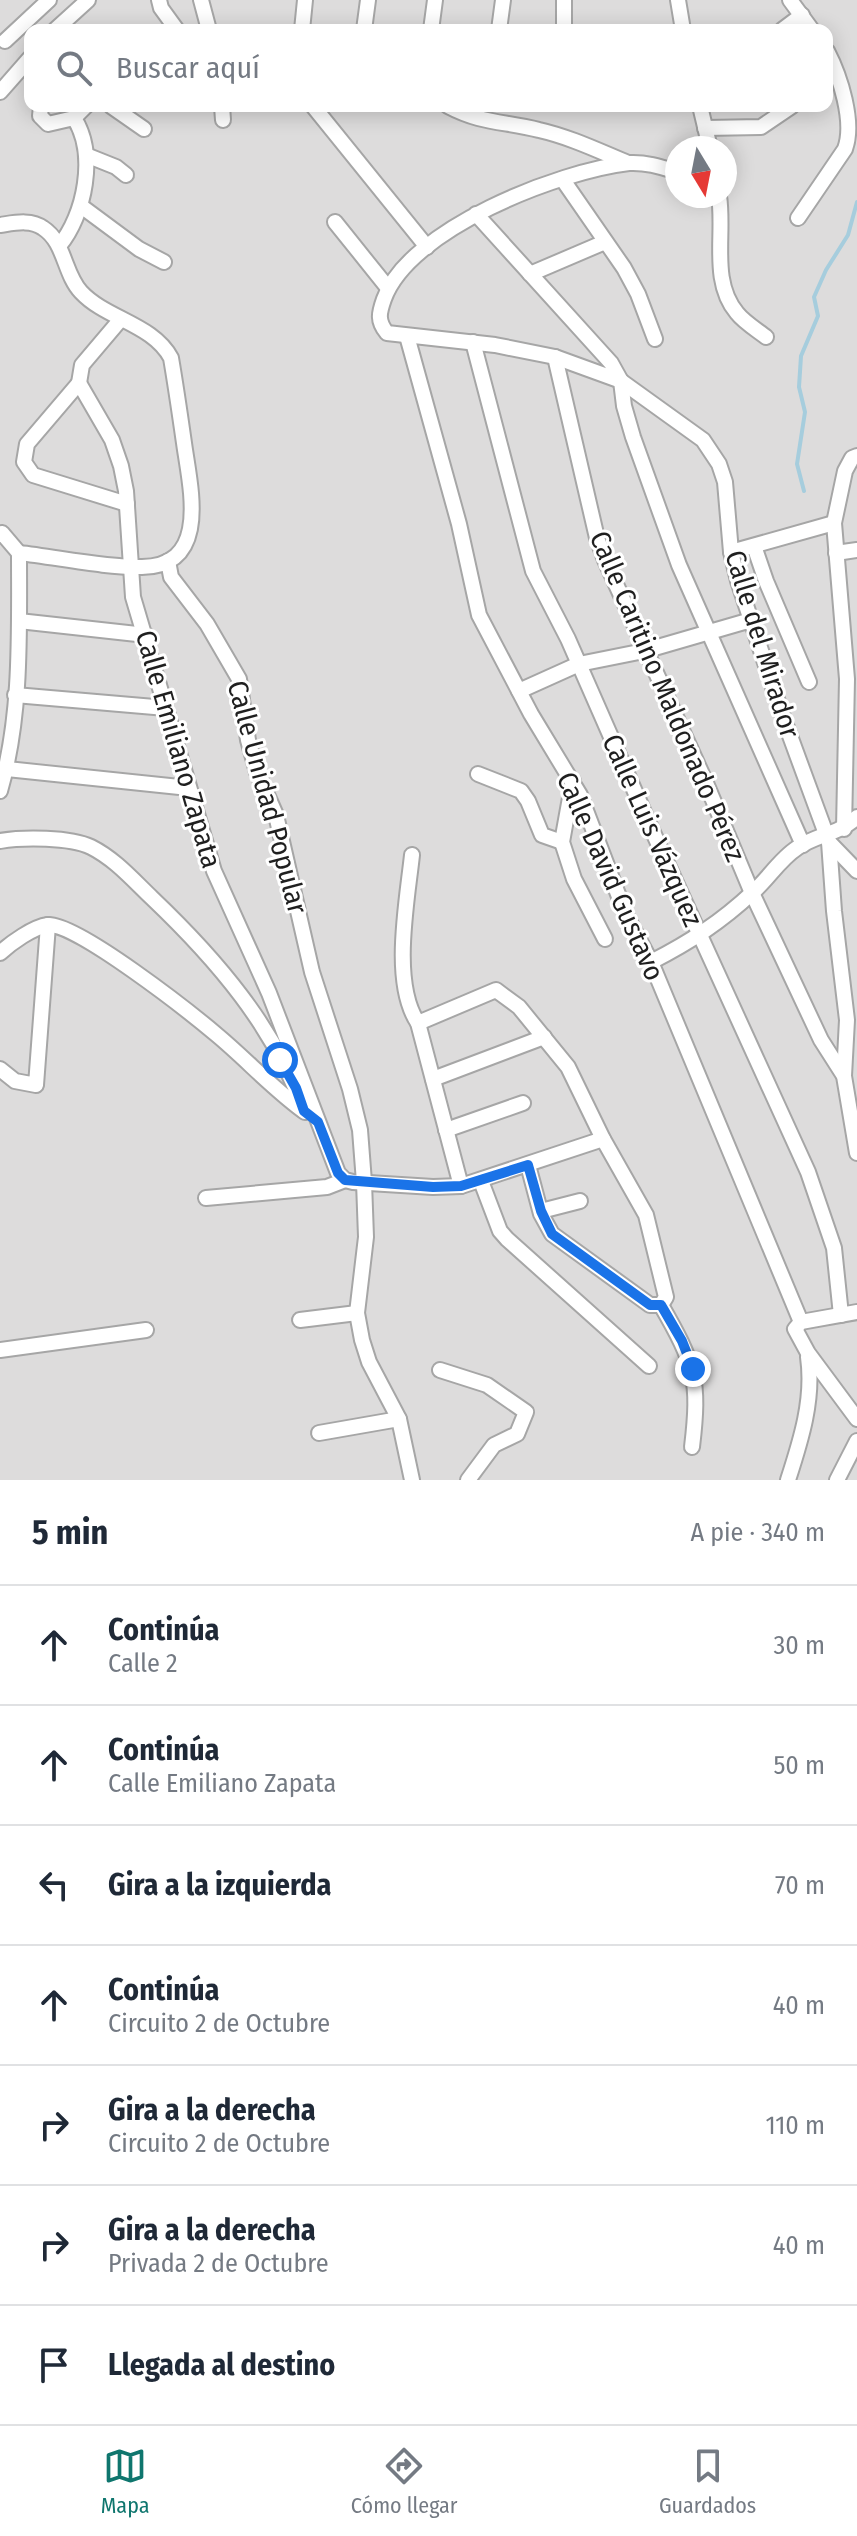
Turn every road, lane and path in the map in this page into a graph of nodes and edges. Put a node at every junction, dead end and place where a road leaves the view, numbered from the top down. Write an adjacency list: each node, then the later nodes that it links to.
1 (49, 0): 24 (street)
2 (88, 0): 13 (street)
3 (159, 0): 14 (street)
4 (201, 0): 15 (street)
5 (305, 0): 16 (street)
6 (368, 0): 17 (street)
7 (435, 0): 18 (street)
8 (503, 0): 19 (street)
9 (564, 0): 20 (street)
10 (678, 0): 21 (street)
11 (790, 0): 12 (street)
12 (802, 15): 22 (street); 23 (street)
13 (62, 24)
14 (173, 24)
15 (207, 24)
16 (303, 24)
17 (365, 24)
18 (432, 24)
19 (500, 24)
20 (564, 24)
21 (682, 24)
22 (790, 24)
23 (808, 24)
24 (5, 41)
25 (24, 69): 27 (street)
26 (833, 77): 47 (street)
27 (0, 92)
28 (40, 112): 35 (street)
29 (80, 112): 35 (street)
30 (120, 112): 37 (street)
31 (318, 112): 52 (street)
32 (701, 112): 36 (street)
33 (783, 112): 36 (street)
34 (484, 113): 40 (street)
35 (74, 118): 39 (street)
36 (705, 128): 38 (street)
37 (144, 129)
38 (707, 136)
39 (86, 155): 42 (street); 44 (street)
40 (628, 163): 41 (street); 43 (street)
41 (665, 168)
42 (126, 175)
43 (563, 180): 46 (street); 50 (street)
44 (81, 206): 51 (street); 53 (street)
45 (721, 208): 58 (street)
46 (476, 214): 52 (street); 54 (street)
47 (798, 218)
48 (335, 222): 55 (street)
49 (0, 225): 51 (street)
50 (605, 242): 54 (street); 59 (street)
51 (59, 246): 56 (street)
52 (427, 247): 55 (street)
53 (164, 262)
54 (530, 274): 62 (street)
55 (388, 288): 57 (street)
56 (121, 319): 63 (street); 73 (street)
57 (407, 336): 60 (street, Calle del Mirador); 82 (street, Calle David Gustavo)
58 (766, 337)
59 (655, 339)
60 (473, 342): 61 (street, Calle del Mirador); 80 (street, Calle Luis Vázquez)
61 (555, 357): 62 (street, Calle del Mirador); 79 (street, Calle Caritino Maldonado Pérez)
62 (621, 381): 70 (street, Calle del Mirador); 77 (street)
63 (79, 383): 65 (street, Calle Emiliano Zapata); 65 (street)
64 (857, 456): 66 (street)
65 (127, 504): 74 (street, Calle Emiliano Zapata)
66 (834, 523): 68 (street); 72 (street)
67 (2, 533): 71 (street)
68 (754, 546): 70 (street); 81 (street)
69 (857, 550): 72 (street)
70 (731, 552): 75 (street, Calle del Mirador)
71 (19, 553): 74 (street); 76 (street)
72 (836, 553): 91 (street)
73 (168, 561): 74 (street); 119 (street, Calle Unidad Popular)
74 (132, 566): 78 (street, Calle Emiliano Zapata)
75 (751, 620): 77 (street); 92 (street, Calle del Mirador)
76 (19, 621): 78 (street); 83 (street)
77 (707, 633): 79 (street); 95 (street)
78 (146, 635): 84 (street, Calle Emiliano Zapata)
79 (644, 651): 80 (street); 98 (street, Calle Caritino Maldonado Pérez)
80 (579, 664): 82 (street); 100 (street, Calle Luis Vázquez)
81 (809, 682)
82 (519, 691): 87 (street, Calle David Gustavo)
83 (15, 695): 84 (street); 85 (street)
84 (166, 708): 88 (street, Calle Emiliano Zapata)
85 (7, 769): 88 (street); 89 (street)
86 (478, 774): 94 (street)
87 (573, 781): 94 (street); 103 (street, Calle David Gustavo)
88 (189, 788): 112 (street, Calle Emiliano Zapata)
89 (0, 791)
90 (857, 817): 91 (street)
91 (844, 829): 92 (street)
92 (828, 839): 95 (street); 97 (street); 105 (street, Calle del Mirador)
93 (0, 841): 111 (street)
94 (562, 842): 101 (street)
95 (803, 845): 98 (street)
96 (412, 855): 104 (street)
97 (857, 871)
98 (752, 893): 100 (street); 108 (street, Calle Caritino Maldonado Pérez)
99 (48, 925): 102 (street); 107 (street); 111 (street)
100 (701, 935): 103 (street); 127 (street, Calle Luis Vázquez)
101 (605, 939)
102 (0, 953)
103 (651, 962): 129 (street, Calle David Gustavo)
104 (418, 1023): 106 (street); 109 (street)
105 (854, 1027): 108 (street, Calle del Mirador)
106 (544, 1037): 109 (street); 114 (street)
107 (0, 1069)
108 (844, 1076): 115 (street)
109 (433, 1079): 113 (street)
110 (523, 1103): 113 (street)
111 (304, 1111): 112 (street)
112 (318, 1122): 117 (street, Calle Emiliano Zapata)
113 (446, 1130): 120 (street)
114 (603, 1139): 116 (street); 124 (street)
115 (857, 1153)
116 (528, 1165): 118 (street); 123 (street)
117 (345, 1180): 119 (street); 121 (street)
118 (481, 1181): 120 (street); 133 (street)
119 (364, 1182): 120 (street); 126 (street, Calle Unidad Popular)
120 (461, 1186)
121 (206, 1198)
122 (580, 1201): 123 (street)
123 (541, 1211): 124 (street)
124 (661, 1305): 139 (street)
125 (857, 1312): 127 (street)
126 (357, 1313): 128 (street); 135 (street, Calle Unidad Popular)
127 (841, 1315): 129 (street)
128 (300, 1320)
129 (798, 1326): 132 (street, Calle David Gustavo)
130 (146, 1330): 131 (street)
131 (0, 1350)
132 (808, 1353): 136 (street, Calle David Gustavo); 143 (street)
133 (649, 1366)
134 (440, 1370): 140 (street)
135 (399, 1419): 137 (street); 141 (street, Calle Unidad Popular)
136 (857, 1419)
137 (319, 1433)
138 (857, 1441): 144 (street)
139 (692, 1447)
140 (472, 1475): 142 (street)
141 (412, 1480)
142 (489, 1480)
143 (788, 1480)
144 (837, 1480)

